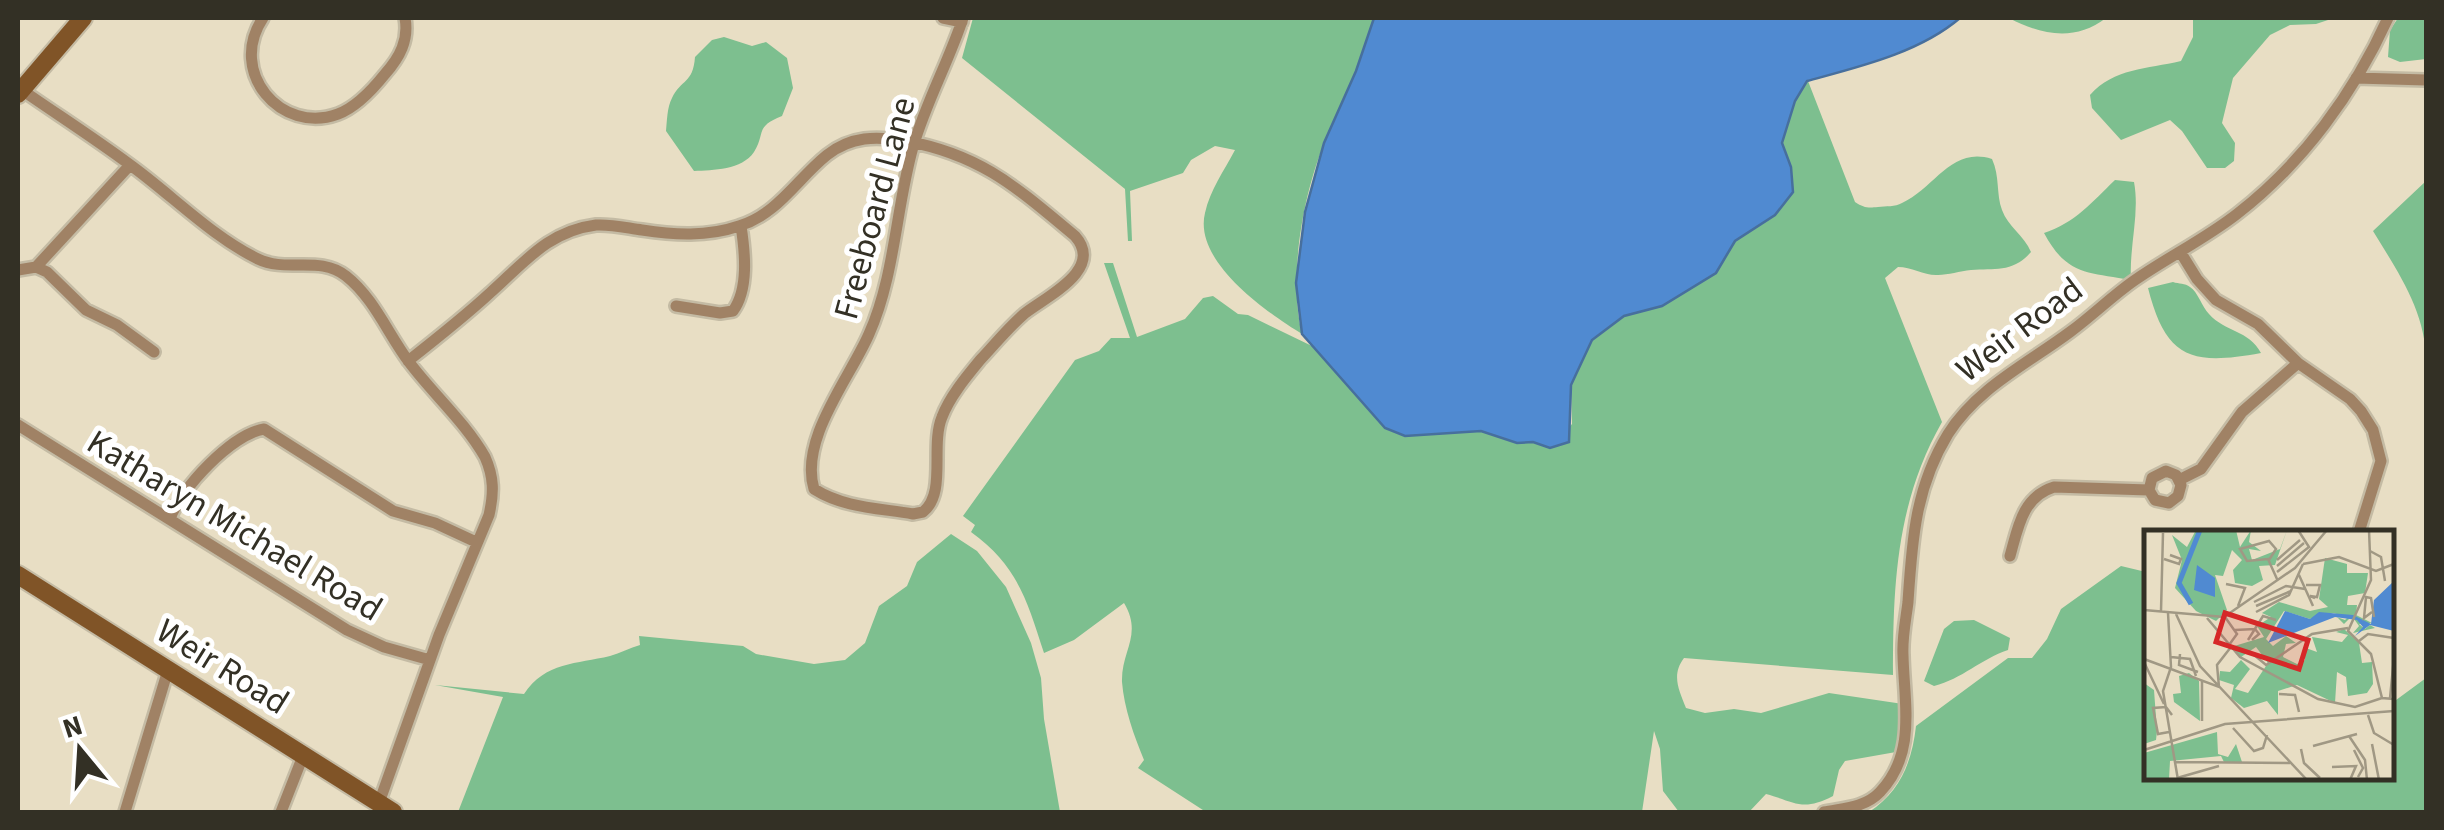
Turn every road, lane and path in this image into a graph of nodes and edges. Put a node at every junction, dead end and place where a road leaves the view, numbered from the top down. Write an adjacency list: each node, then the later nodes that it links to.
1 (83, 18): 9 (street)
2 (263, 18): 3 (street)
3 (404, 18)
4 (944, 18): 6 (street)
5 (2388, 18): 7 (street, Weir Road)
6 (963, 20): 10 (street, Freeboard Lane)
7 (2356, 78): 8 (street); 13 (street, Weir Road)
8 (2426, 80)
9 (20, 92): 11 (street)
10 (914, 143): 10 (street, Freeboard Lane); 12 (street)
11 (130, 164): 14 (street); 18 (street)
12 (740, 226): 16 (street); 18 (street)
13 (2181, 252): 19 (street); 34 (street, Weir Road)
14 (36, 267): 15 (street); 17 (street)
15 (18, 270)
16 (676, 306)
17 (154, 352)
18 (408, 362): 25 (street)
19 (2298, 364): 21 (street); 24 (street)
20 (18, 425): 23 (street, Katharyn Michael Road)
21 (2179, 480): 22 (street); 22 (street)
22 (2150, 490): 26 (street)
23 (170, 519): 25 (street); 28 (street, Katharyn Michael Road)
24 (2360, 530)
25 (476, 542): 28 (street)
26 (2010, 556)
27 (18, 575): 29 (street, Weir Road)
28 (430, 660): 31 (street)
29 (168, 670): 30 (street, Weir Road); 32 (street)
30 (303, 756): 31 (street, Weir Road); 33 (street)
31 (386, 808)
32 (125, 812)
33 (282, 812)
34 (1824, 812)

